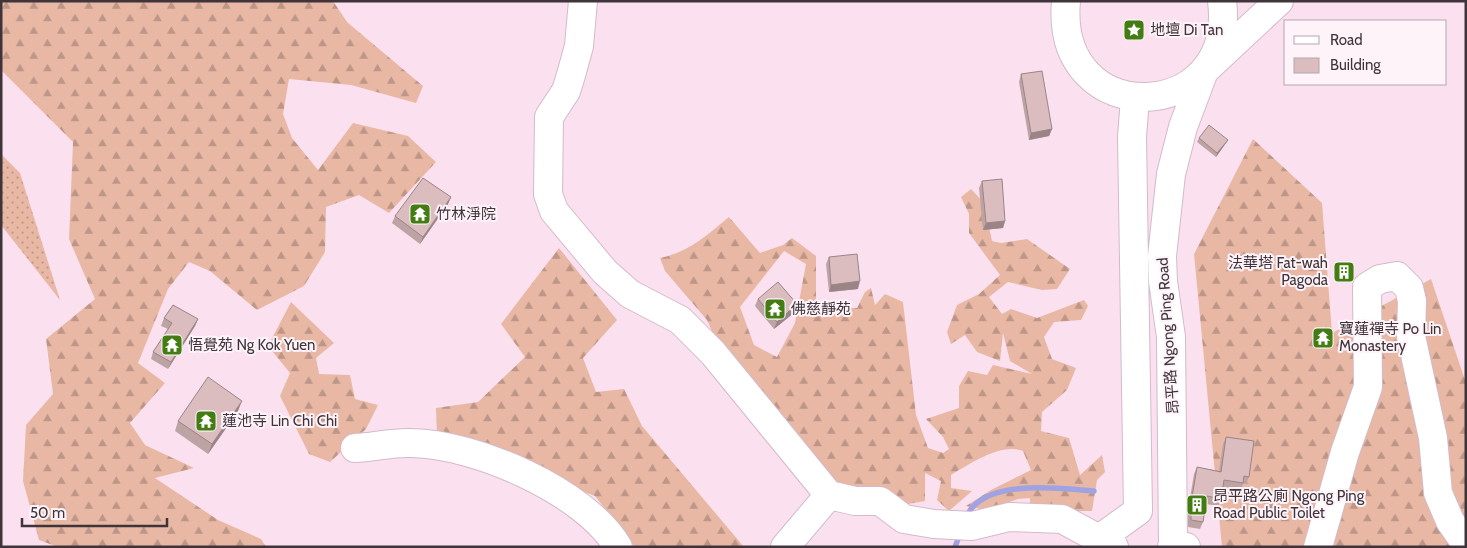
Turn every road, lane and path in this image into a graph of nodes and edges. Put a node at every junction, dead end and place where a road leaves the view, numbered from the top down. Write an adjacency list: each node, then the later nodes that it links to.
1 (583, 1): 8 (street)
2 (1066, 1): 6 (street)
3 (1222, 1): 5 (street)
4 (1279, 1): 5 (street)
5 (1204, 71): 6 (street); 13 (street, 昂平路 Ngong Ping Road)
6 (1135, 98): 9 (street)
7 (355, 448): 11 (street)
8 (829, 495): 9 (street); 12 (street)
9 (1103, 544)
10 (1466, 544): 15 (street)
11 (618, 547)
12 (785, 547)
13 (1173, 547): 14 (street)
14 (1186, 547)
15 (1318, 547)

